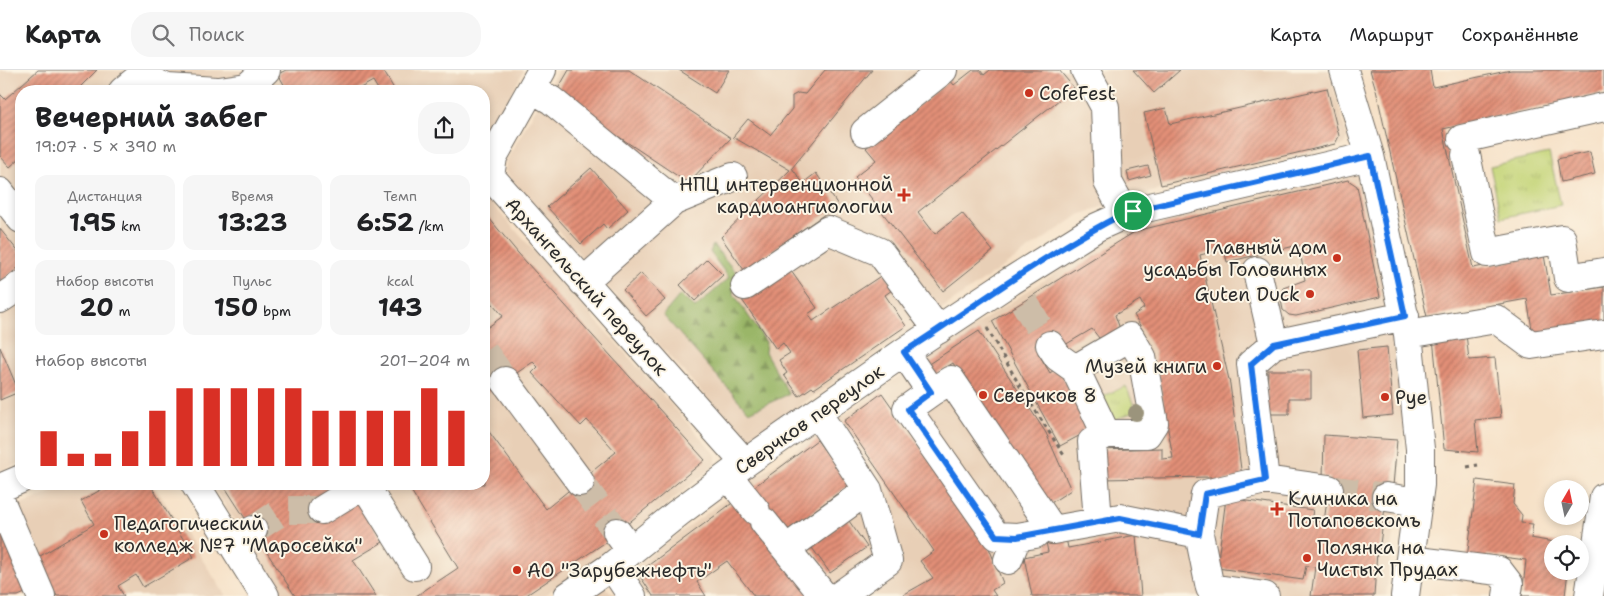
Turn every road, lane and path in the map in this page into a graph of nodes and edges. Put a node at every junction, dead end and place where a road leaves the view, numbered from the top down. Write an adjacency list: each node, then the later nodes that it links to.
1 (943, 70): 10 (street)
2 (1085, 70): 18 (street)
3 (1344, 70): 11 (street)
4 (135, 79): 7 (street)
5 (249, 80): 8 (street)
6 (537, 80): 12 (street, Архангельский переулок); 16 (street)
7 (156, 85)
8 (235, 85)
9 (1604, 107): 20 (street)
10 (865, 132)
11 (1370, 156): 18 (street, Сверчков переулок); 28 (street)
12 (490, 161)
13 (490, 174): 21 (street, Архангельский переулок)
14 (733, 177): 16 (street)
15 (8, 190): 17 (street)
16 (674, 201): 21 (street)
17 (15, 206)
18 (1125, 213): 29 (street, Сверчков переулок)
19 (1257, 271): 31 (street)
20 (1604, 272)
21 (583, 282): 42 (street, Архангельский переулок)
22 (745, 286): 29 (street)
23 (15, 289): 24 (street)
24 (0, 299)
25 (15, 306): 26 (street)
26 (0, 313)
27 (984, 322): 41 (path)
28 (1406, 325): 30 (street); 31 (street); 55 (street)
29 (938, 330): 33 (street, Сверчков переулок)
30 (1604, 334)
31 (1274, 344): 43 (street)
32 (1050, 345): 34 (street)
33 (904, 352): 36 (street); 37 (street, Сверчков переулок)
34 (1075, 368): 38 (street); 38 (street)
35 (506, 381): 45 (street)
36 (931, 392): 58 (street); 58 (street)
37 (816, 413): 42 (street, Сверчков переулок); 51 (street)
38 (1106, 434): 41 (street)
39 (1478, 465): 40 (path)
40 (1466, 467)
41 (1094, 468): 57 (street)
42 (736, 470): 60 (street, Архангельский переулок); 61 (street, Сверчков переулок)
43 (1265, 480): 47 (street); 59 (street)
44 (15, 482): 46 (street)
45 (580, 482)
46 (0, 488)
47 (1329, 489)
48 (199, 490): 65 (street)
49 (354, 490): 56 (street)
50 (368, 490): 63 (street)
51 (868, 490): 60 (street); 69 (street)
52 (1386, 497): 55 (street)
53 (1604, 497): 73 (street)
54 (0, 500): 64 (street)
55 (1417, 502): 62 (street)
56 (322, 510)
57 (1098, 521): 58 (street); 59 (street)
58 (1054, 530)
59 (1199, 534): 70 (street)
60 (786, 548): 68 (street, Архангельский переулок)
61 (620, 550): 66 (street, Сверчков переулок); 67 (street)
62 (1410, 560): 71 (street); 72 (street)
63 (415, 566)
64 (41, 596)
65 (265, 596)
66 (568, 596)
67 (632, 596)
68 (824, 596)
69 (839, 596)
70 (1265, 596)
71 (1405, 596)
72 (1508, 596)
73 (1589, 596)

